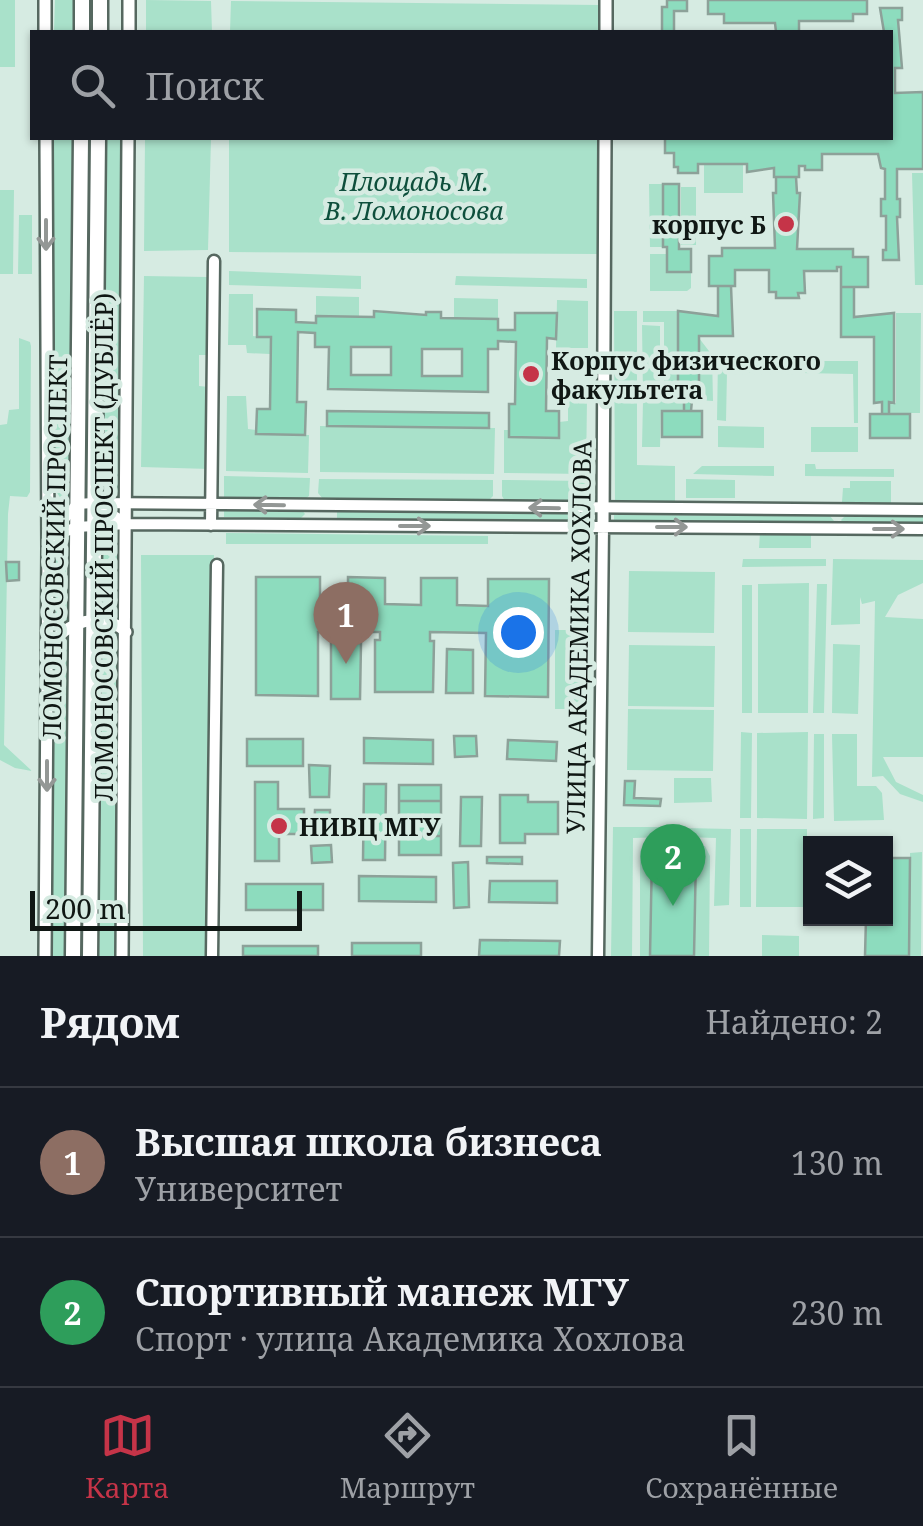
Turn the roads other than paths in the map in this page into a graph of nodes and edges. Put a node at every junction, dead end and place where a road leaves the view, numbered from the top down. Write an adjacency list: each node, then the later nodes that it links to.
1 (45, 0): 6 (street)
2 (82, 0): 7 (main road)
3 (100, 0): 8 (main road)
4 (129, 0): 9 (street)
5 (606, 0): 10 (street)
6 (45, 30)
7 (82, 30)
8 (100, 30)
9 (129, 30)
10 (606, 30)
11 (46, 140): 17 (street, one-way to 17)
12 (81, 140): 19 (main road, ЛОМОНОСОВСКИЙ ПРОСПЕКТ)
13 (98, 140): 19 (main road, ЛОМОНОСОВСКИЙ ПРОСПЕКТ)
14 (128, 140): 18 (street, ЛОМОНОСОВСКИЙ ПРОСПЕКТ (ДУБЛЁР))
15 (605, 140): 22 (street, УЛИЦА АКАДЕМИКА ХОХЛОВА)
16 (214, 261): 20 (street)
17 (48, 500): 25 (street); 32 (street)
18 (127, 503): 19 (street); 20 (street); 26 (street, ЛОМОНОСОВСКИЙ ПРОСПЕКТ (ДУБЛЁР))
19 (85, 504): 25 (main road, ЛОМОНОСОВСКИЙ ПРОСПЕКТ); 26 (street, ЛОМОНОСОВСКИЙ ПРОСПЕКТ)
20 (212, 504): 21 (street, one-way to 20); 27 (street)
21 (498, 508): 22 (street, one-way to 21); 28 (street)
22 (603, 509): 23 (street); 29 (street, УЛИЦА АКАДЕМИКА ХОХЛОВА)
23 (837, 510): 24 (street); 30 (street)
24 (923, 510)
25 (78, 523): 26 (street); 32 (street); 34 (main road, ЛОМОНОСОВСКИЙ ПРОСПЕКТ); 35 (main road, ЛОМОНОСОВСКИЙ ПРОСПЕКТ)
26 (127, 524): 27 (street); 36 (street, ЛОМОНОСОВСКИЙ ПРОСПЕКТ (ДУБЛЁР))
27 (212, 524): 28 (street, one-way to 28)
28 (499, 527): 29 (street)
29 (603, 527): 30 (street, one-way to 30); 43 (street, УЛИЦА АКАДЕМИКА ХОХЛОВА)
30 (837, 528): 31 (street, one-way to 31)
31 (923, 529)
32 (48, 538): 37 (street)
33 (217, 566): 42 (street)
34 (92, 620): 35 (street); 36 (street); 40 (main road, ЛОМОНОСОВСКИЙ ПРОСПЕКТ)
35 (76, 624): 37 (street); 39 (main road, ЛОМОНОСОВСКИЙ ПРОСПЕКТ)
36 (126, 632): 41 (street, ЛОМОНОСОВСКИЙ ПРОСПЕКТ (ДУБЛЁР))
37 (48, 654): 38 (street, one-way to 38)
38 (45, 956)
39 (73, 956)
40 (90, 956)
41 (122, 956)
42 (212, 956)
43 (598, 956)

